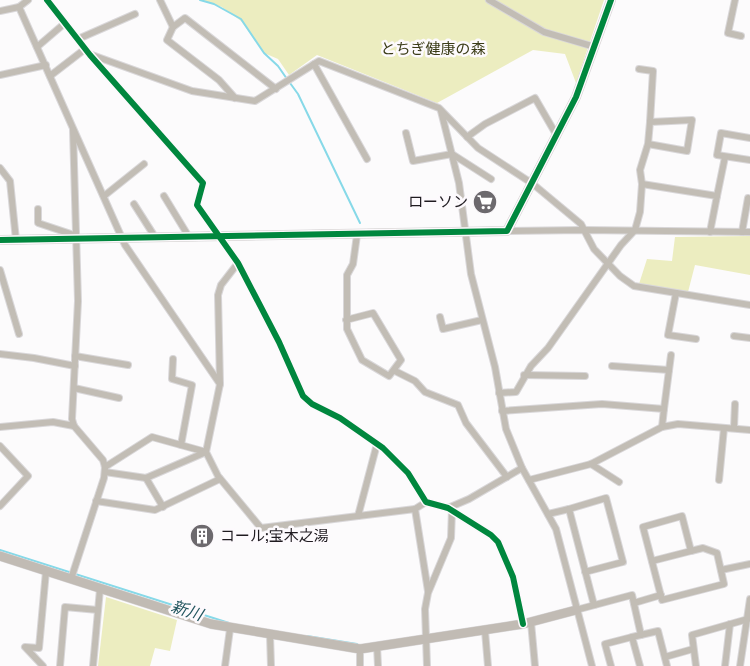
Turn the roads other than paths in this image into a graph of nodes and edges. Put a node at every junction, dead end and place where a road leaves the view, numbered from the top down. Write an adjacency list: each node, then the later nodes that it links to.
1 (28, 0): 7 (street)
2 (47, 0): 10 (street)
3 (160, 0): 11 (street)
4 (489, 0): 15 (street)
5 (611, 0): 15 (street)
6 (735, 0): 12 (street)
7 (20, 7): 8 (street); 14 (street)
8 (0, 11)
9 (135, 14): 13 (street)
10 (65, 23): 13 (street); 14 (street)
11 (173, 27): 22 (street); 23 (street)
12 (741, 36)
13 (78, 39): 16 (street)
14 (37, 46): 18 (street)
15 (595, 47): 28 (street)
16 (88, 52): 21 (street); 23 (street); 59 (street)
17 (314, 64): 22 (street); 24 (street); 34 (street)
18 (46, 65): 20 (street); 21 (street)
19 (639, 69): 25 (street)
20 (0, 75)
21 (50, 76): 26 (street)
22 (276, 88): 23 (street)
23 (235, 98)
24 (441, 110): 29 (street); 32 (street)
25 (650, 122): 31 (street); 31 (street)
26 (73, 128): 41 (street); 55 (street)
27 (406, 134): 32 (street)
28 (557, 136): 29 (street); 39 (street)
29 (468, 137): 39 (street)
30 (750, 138): 33 (street)
31 (648, 144): 40 (street)
32 (452, 154): 38 (street); 53 (street)
33 (725, 157): 35 (street); 43 (street)
34 (367, 159)
35 (750, 160)
36 (144, 164): 41 (street)
37 (0, 168): 61 (street)
38 (491, 179)
39 (533, 184): 47 (street); 49 (street)
40 (642, 184): 43 (street); 48 (street)
41 (104, 196): 57 (street)
42 (164, 196): 58 (street)
43 (717, 196): 50 (street)
44 (750, 199): 51 (street)
45 (134, 204): 56 (street)
46 (38, 209): 55 (street)
47 (583, 230): 48 (street); 49 (street); 63 (street)
48 (635, 230): 50 (street); 63 (street)
49 (507, 231): 53 (street)
50 (710, 232): 51 (street)
51 (742, 232): 52 (street)
52 (750, 232)
53 (465, 233): 54 (street); 69 (street)
54 (357, 235): 59 (street); 68 (street)
55 (74, 237): 57 (street); 61 (street); 76 (street)
56 (155, 237): 57 (street); 58 (street)
57 (123, 238): 85 (street)
58 (189, 238): 59 (street)
59 (220, 238): 62 (street)
60 (0, 240): 61 (street)
61 (16, 240)
62 (238, 263): 85 (street); 98 (street)
63 (607, 263): 65 (street); 83 (street)
64 (0, 270): 70 (street)
65 (676, 293): 66 (street); 73 (street)
66 (750, 306)
67 (440, 317): 69 (street)
68 (346, 320): 82 (street); 82 (street)
69 (482, 320): 87 (street)
70 (19, 334)
71 (734, 336): 72 (street)
72 (750, 338)
73 (696, 339)
74 (0, 354): 79 (street)
75 (671, 355): 81 (street)
76 (75, 356): 78 (street); 79 (street)
77 (173, 359): 99 (street)
78 (128, 365)
79 (75, 366): 86 (street)
80 (612, 366): 81 (street)
81 (669, 370): 90 (street)
82 (395, 371): 105 (street)
83 (524, 375): 84 (street); 87 (street)
84 (585, 376)
85 (220, 384): 101 (street)
86 (74, 388): 88 (street); 92 (street)
87 (499, 393): 91 (street)
88 (119, 398)
89 (735, 404): 96 (street)
90 (664, 410): 91 (street); 93 (street)
91 (502, 411): 103 (street)
92 (74, 426): 94 (street); 104 (street)
93 (662, 426): 95 (street); 102 (street)
94 (0, 427)
95 (724, 428): 96 (street); 109 (street)
96 (734, 428): 97 (street)
97 (750, 430)
98 (377, 444): 112 (street); 119 (street)
99 (180, 445): 101 (street); 104 (street)
100 (0, 446): 113 (street)
101 (206, 452): 106 (street); 107 (street)
102 (592, 464): 108 (street); 110 (street)
103 (522, 468): 105 (street); 108 (street)
104 (105, 470): 106 (street); 111 (street)
105 (507, 477): 116 (street)
106 (146, 478): 114 (street)
107 (220, 479): 114 (street); 119 (street)
108 (529, 480): 118 (street)
109 (719, 480)
110 (619, 482)
111 (96, 501): 114 (street); 127 (street)
112 (426, 502): 115 (street); 116 (street)
113 (0, 506)
114 (163, 507)
115 (415, 509): 119 (street); 129 (street)
116 (450, 509): 129 (street); 137 (street)
117 (568, 510): 118 (street); 126 (street); 126 (street)
118 (548, 514): 135 (street)
119 (358, 516)
120 (692, 551): 122 (street); 122 (street); 124 (street)
121 (0, 556): 125 (street)
122 (652, 561): 130 (street)
123 (750, 564): 124 (street)
124 (721, 570): 130 (street)
125 (46, 571): 127 (street); 149 (street)
126 (585, 572): 133 (street)
127 (71, 579): 128 (street)
128 (100, 589): 134 (street); 139 (street)
129 (428, 593): 144 (street)
130 (661, 595): 132 (street)
131 (750, 599): 136 (street)
132 (634, 603): 133 (street); 142 (street)
133 (594, 605): 135 (street)
134 (98, 610): 150 (street); 151 (street)
135 (576, 610): 137 (street); 159 (street)
136 (748, 619): 138 (street); 165 (street)
137 (527, 623): 140 (street); 158 (street)
138 (730, 624): 147 (street); 164 (street)
139 (230, 629): 141 (street); 152 (street)
140 (485, 630): 144 (street); 157 (street)
141 (270, 635): 146 (street); 153 (street)
142 (642, 635): 143 (street); 148 (street)
143 (632, 637): 160 (street); 161 (street)
144 (426, 639): 145 (street); 156 (street)
145 (376, 646): 146 (street); 155 (street)
146 (360, 649): 154 (street)
147 (693, 649): 148 (street); 163 (street)
148 (665, 657): 162 (street)
149 (43, 666)
150 (60, 666)
151 (93, 666)
152 (225, 666)
153 (271, 666)
154 (360, 666)
155 (378, 666)
156 (427, 666)
157 (488, 666)
158 (535, 666)
159 (592, 666)
160 (611, 666)
161 (640, 666)
162 (667, 666)
163 (696, 666)
164 (726, 666)
165 (740, 666)

